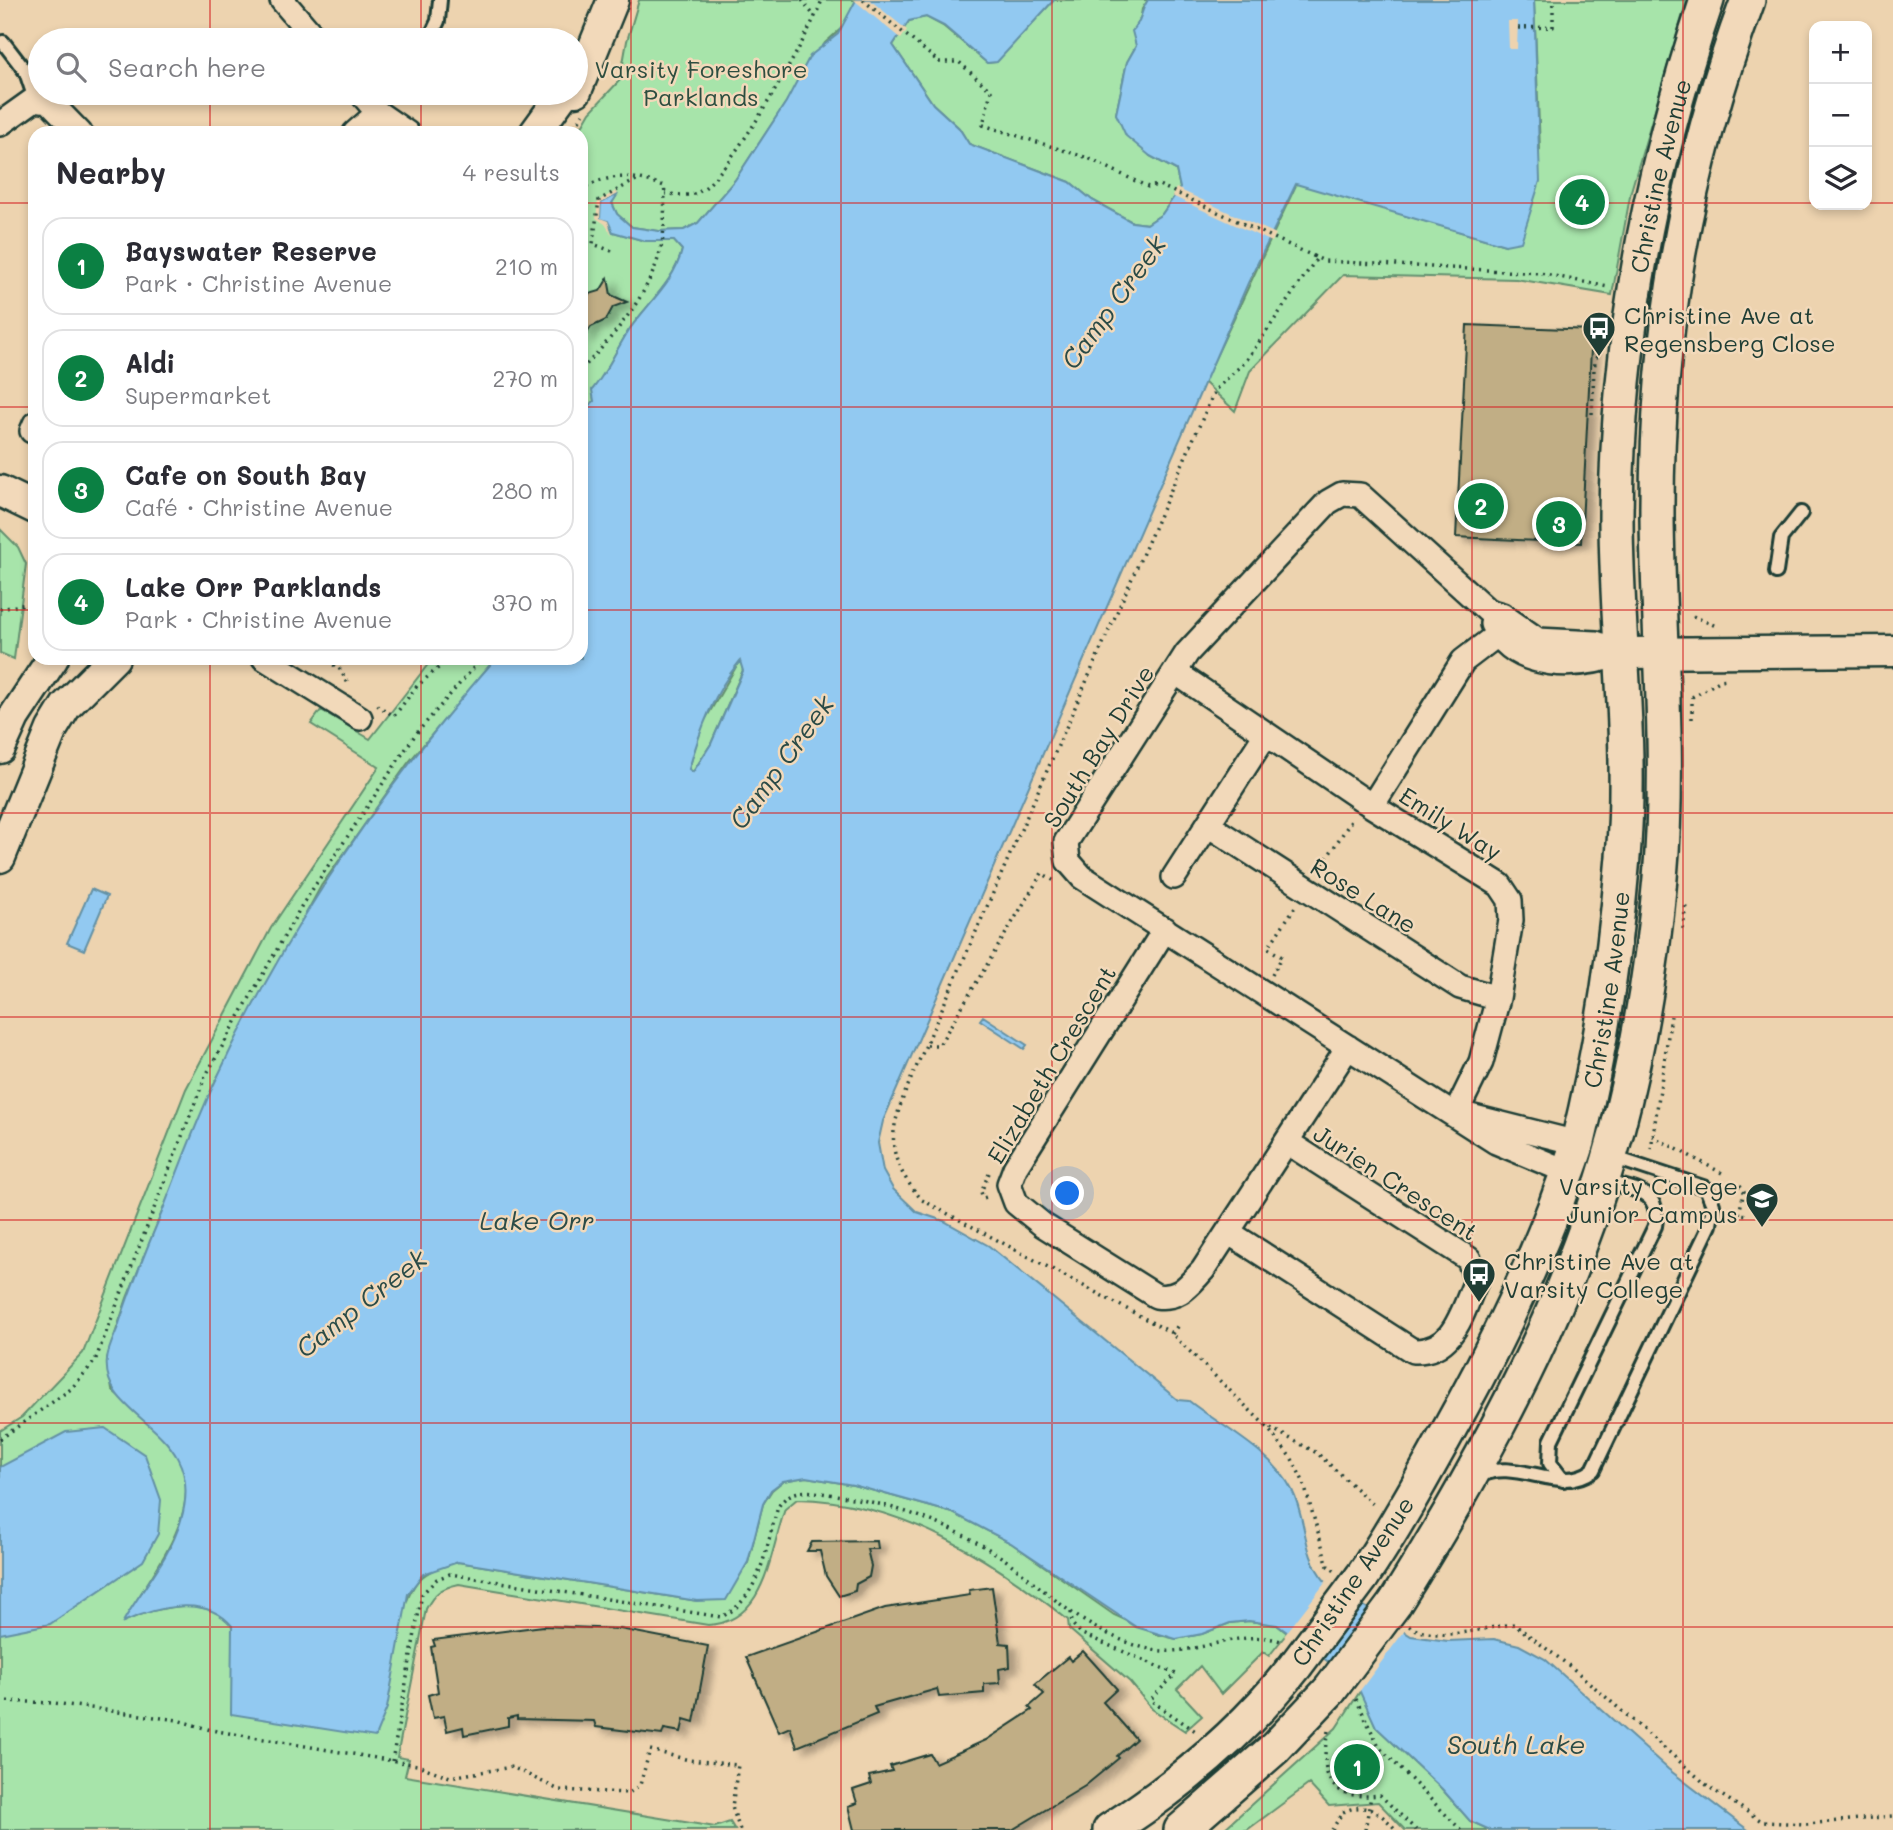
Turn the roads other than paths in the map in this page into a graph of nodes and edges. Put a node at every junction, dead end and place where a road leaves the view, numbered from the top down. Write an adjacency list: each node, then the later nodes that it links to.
1 (282, 0): 7 (street)
2 (440, 0): 8 (lane)
3 (602, 0): 9 (street)
4 (613, 0): 11 (street)
5 (1707, 0): 30 (main road, Christine Avenue)
6 (1748, 0): 31 (main road, Christine Avenue)
7 (306, 28)
8 (435, 28)
9 (588, 37)
10 (3, 42): 12 (lane)
11 (588, 61)
12 (28, 78)
13 (28, 104): 19 (street)
14 (53, 105): 20 (street)
15 (371, 105): 18 (street)
16 (556, 105): 21 (street)
17 (568, 105): 22 (street)
18 (386, 122)
19 (0, 124)
20 (73, 126)
21 (541, 126)
22 (557, 126)
23 (14, 499): 25 (street)
24 (1801, 513): 26 (lane)
25 (28, 514)
26 (1776, 572)
27 (1488, 611): 28 (street, South Bay Drive); 30 (street, South Bay Drive); 35 (street, South Bay Drive)
28 (1497, 635): 30 (street, South Bay Drive); 39 (street)
29 (1893, 651): 31 (street)
30 (1623, 653): 31 (street); 48 (main road, Christine Avenue)
31 (1661, 655): 49 (main road, Christine Avenue)
32 (37, 665): 38 (street)
33 (107, 665): 41 (street)
34 (278, 665): 36 (street)
35 (1175, 672): 37 (street, Emily Way); 43 (street, South Bay Drive)
36 (366, 710)
37 (1266, 734): 39 (street, Emily Way); 40 (street)
38 (0, 748)
39 (1364, 809): 44 (street, Emily Way)
40 (1208, 825): 42 (street); 44 (street, Rose Lane)
41 (0, 857)
42 (1174, 877)
43 (1165, 929): 45 (street, South Bay Drive); 50 (street, Elizabeth Crescent)
44 (1498, 998): 46 (street, Emily Way)
45 (1348, 1047): 46 (street, South Bay Drive); 47 (street, Elizabeth Crescent)
46 (1456, 1114): 48 (street, South Bay Drive)
47 (1287, 1142): 50 (street, Elizabeth Crescent); 50 (street, Jurien Crescent)
48 (1573, 1158): 49 (main road); 53 (main road, Christine Avenue, bridge)
49 (1606, 1169): 51 (lane); 51 (lane); 52 (main road, Christine Avenue)
50 (1228, 1232)
51 (1563, 1480): 52 (lane)
52 (1464, 1485): 54 (main road, Christine Avenue, bridge)
53 (1110, 1830)
54 (1181, 1830)

